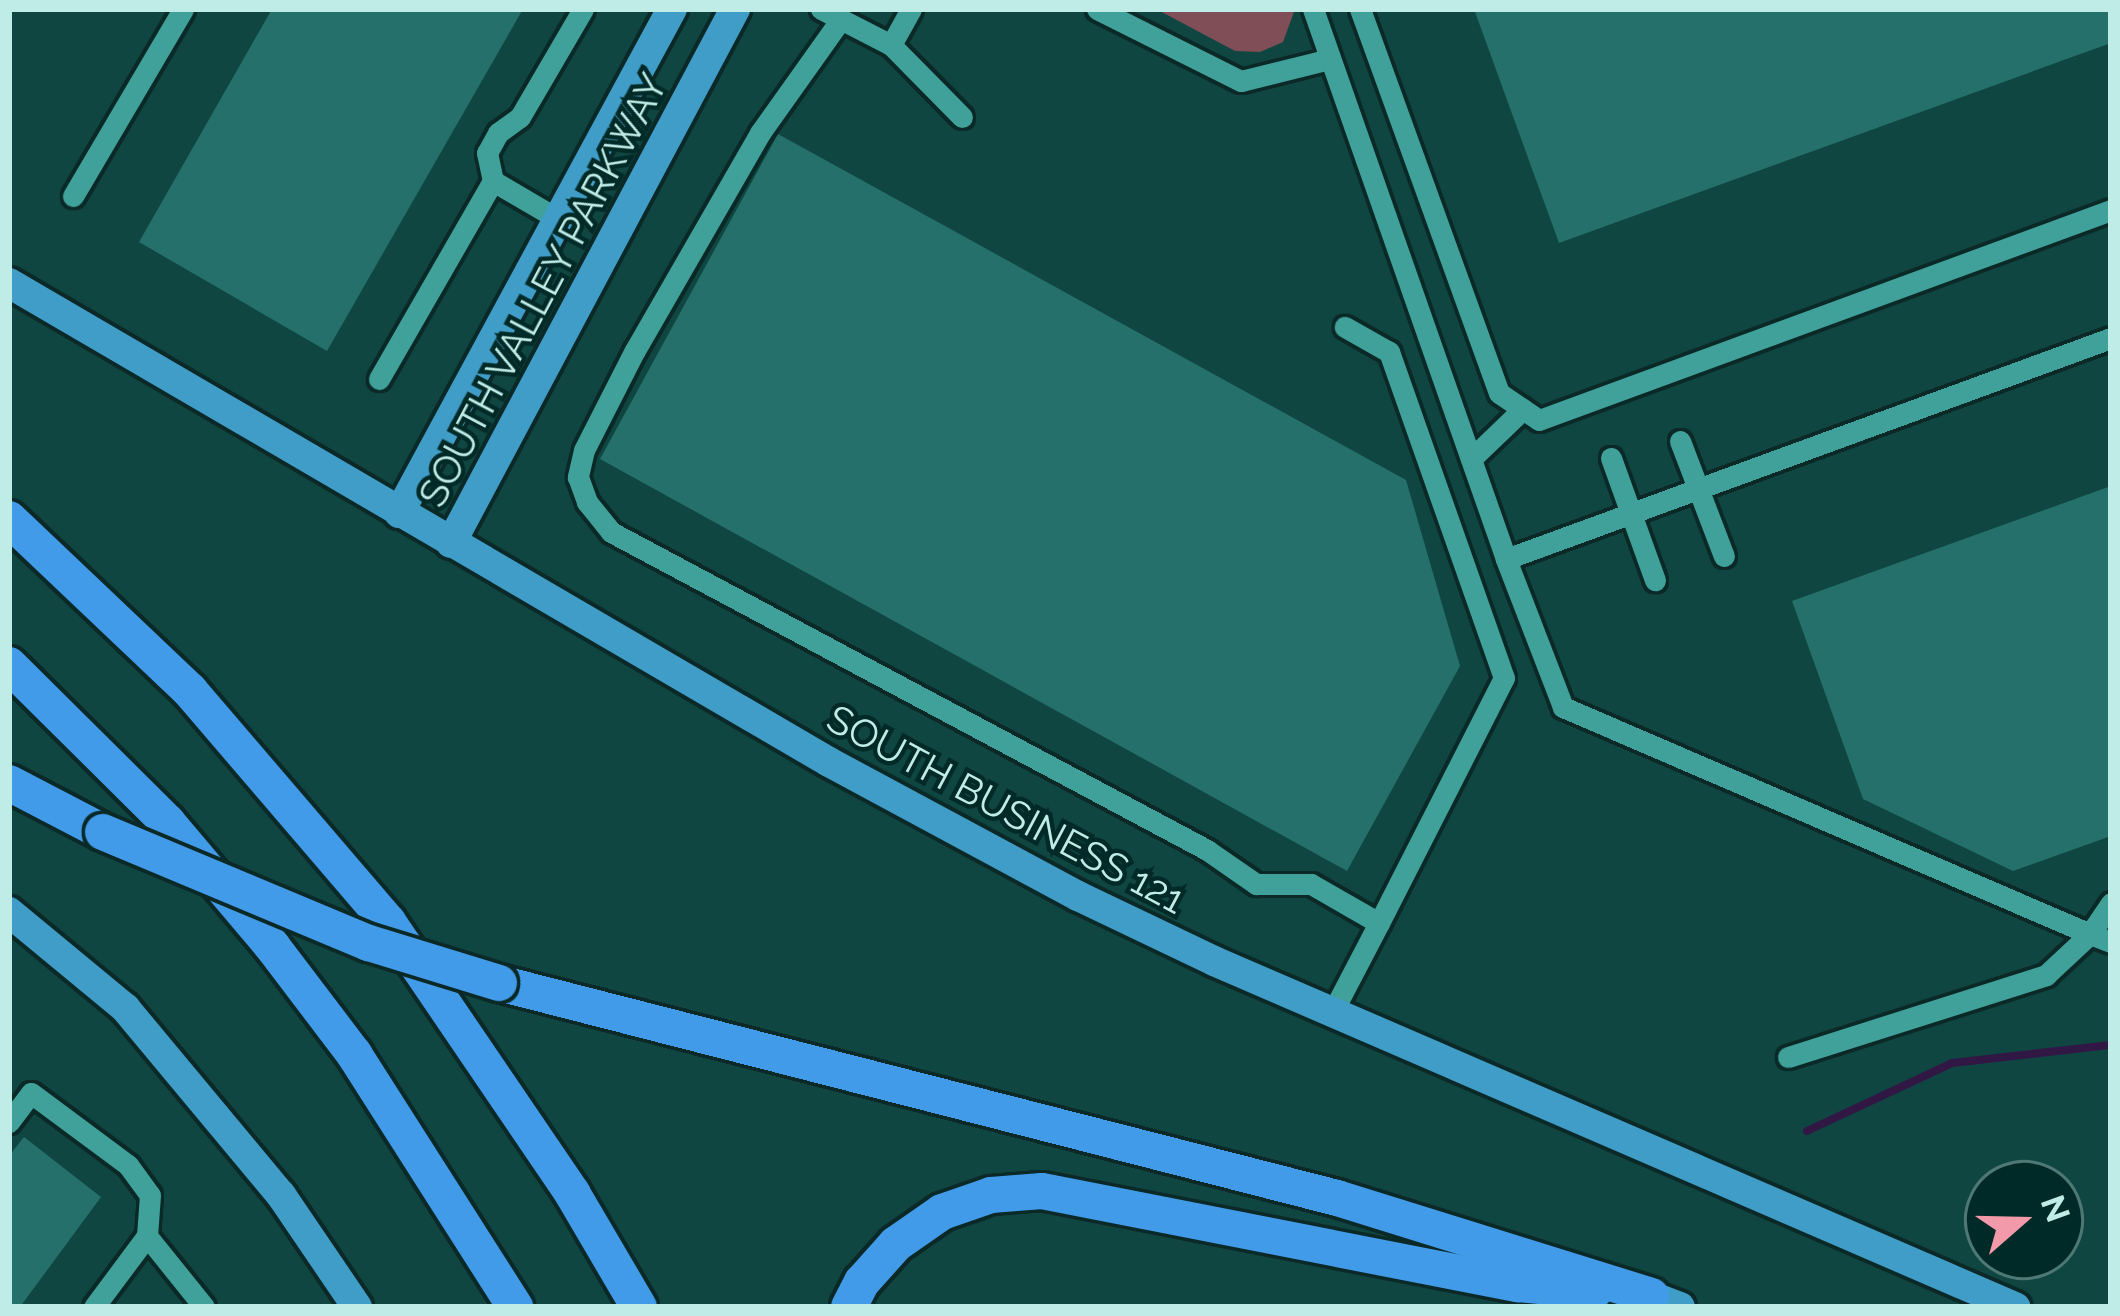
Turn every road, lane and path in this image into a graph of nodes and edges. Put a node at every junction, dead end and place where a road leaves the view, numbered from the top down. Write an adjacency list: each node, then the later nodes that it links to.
1 (183, 9): 14 (street)
2 (584, 9): 13 (street)
3 (672, 9): 16 (main road, SOUTH VALLEY PARKWAY)
4 (735, 9): 29 (main road, SOUTH VALLEY PARKWAY)
5 (911, 9): 10 (street)
6 (1097, 9): 11 (street)
7 (1313, 9): 11 (street)
8 (1360, 9): 21 (street)
9 (831, 14): 10 (street); 37 (street)
10 (891, 45): 12 (street)
11 (1330, 59): 23 (street)
12 (962, 117)
13 (493, 181): 16 (street); 20 (street)
14 (73, 196)
15 (2111, 210): 21 (street)
16 (558, 219): 26 (main road, SOUTH VALLEY PARKWAY)
17 (9, 283): 26 (main road, SOUTH BUSINESS 121)
18 (1345, 327): 37 (street)
19 (2111, 338): 25 (street)
20 (379, 380)
21 (1523, 409): 23 (street)
22 (1681, 442): 25 (street)
23 (1471, 458): 31 (street)
24 (1611, 458): 27 (street)
25 (1699, 488): 27 (street); 30 (street)
26 (399, 513): 29 (main road, SOUTH BUSINESS 121)
27 (1630, 513): 31 (street); 32 (street)
28 (9, 519): 48 (highway)
29 (451, 544): 39 (main road, SOUTH BUSINESS 121)
30 (1724, 556)
31 (1506, 559): 38 (street)
32 (1655, 580)
33 (9, 664): 47 (highway)
34 (9, 783): 43 (highway, bridge)
35 (2111, 902): 38 (street)
36 (9, 912): 46 (main road)
37 (1379, 923): 39 (street)
38 (2100, 938): 40 (street)
39 (1333, 1011): 50 (main road, SOUTH BUSINESS 121)
40 (1789, 1057)
41 (9, 1122): 42 (street)
42 (147, 1236): 44 (street); 45 (street)
43 (1666, 1301): 49 (highway)
44 (94, 1307)
45 (204, 1307)
46 (357, 1307)
47 (515, 1307)
48 (639, 1307)
49 (850, 1307)
50 (2015, 1307)

